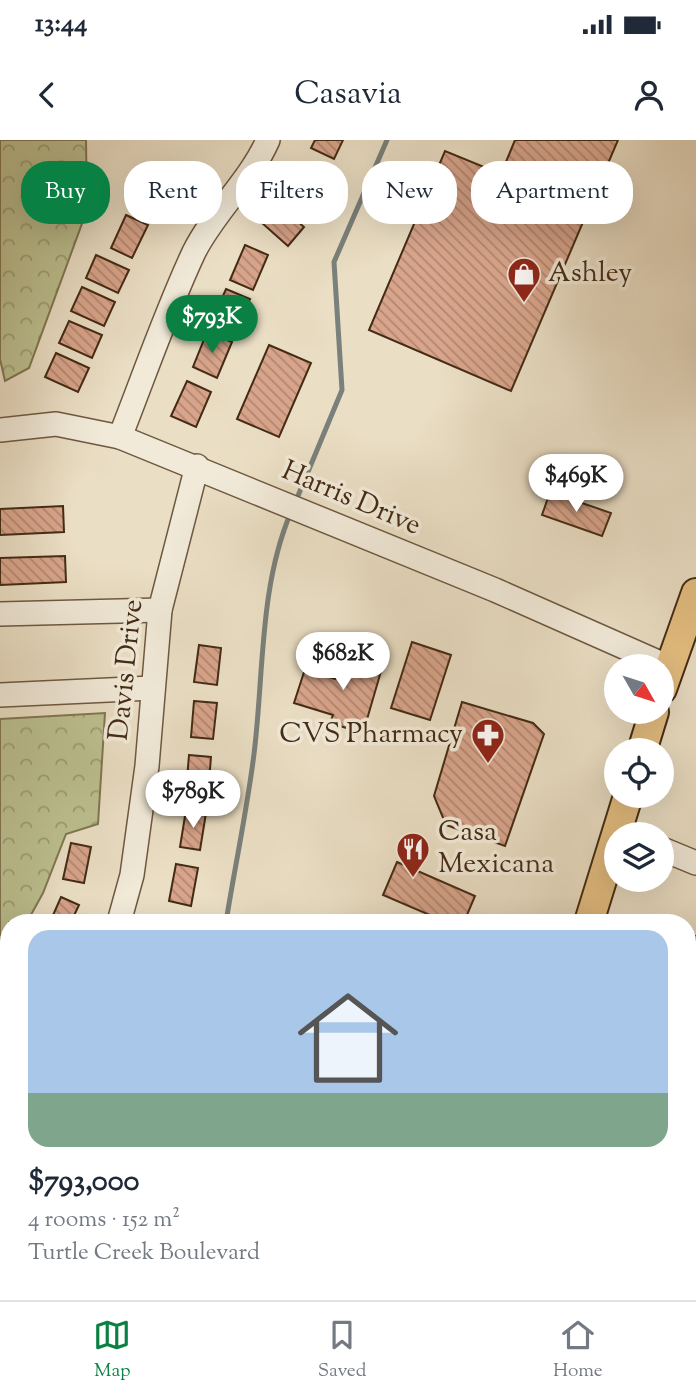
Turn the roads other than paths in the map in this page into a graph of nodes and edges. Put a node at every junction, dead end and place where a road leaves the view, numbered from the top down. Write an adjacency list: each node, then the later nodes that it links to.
1 (268, 140): 3 (street)
2 (0, 430): 3 (street, Harris Drive)
3 (120, 437): 4 (street, Harris Drive)
4 (197, 466): 6 (street, Davis Drive); 8 (street, Harris Drive)
5 (696, 593): 9 (main road)
6 (160, 610): 7 (street); 10 (street, Davis Drive)
7 (0, 614)
8 (619, 654)
9 (674, 654)
10 (152, 688): 11 (street); 15 (street, Davis Drive)
11 (0, 695)
12 (674, 854): 13 (street)
13 (696, 863)
14 (604, 880): 16 (main road)
15 (121, 914)
16 (592, 914)

